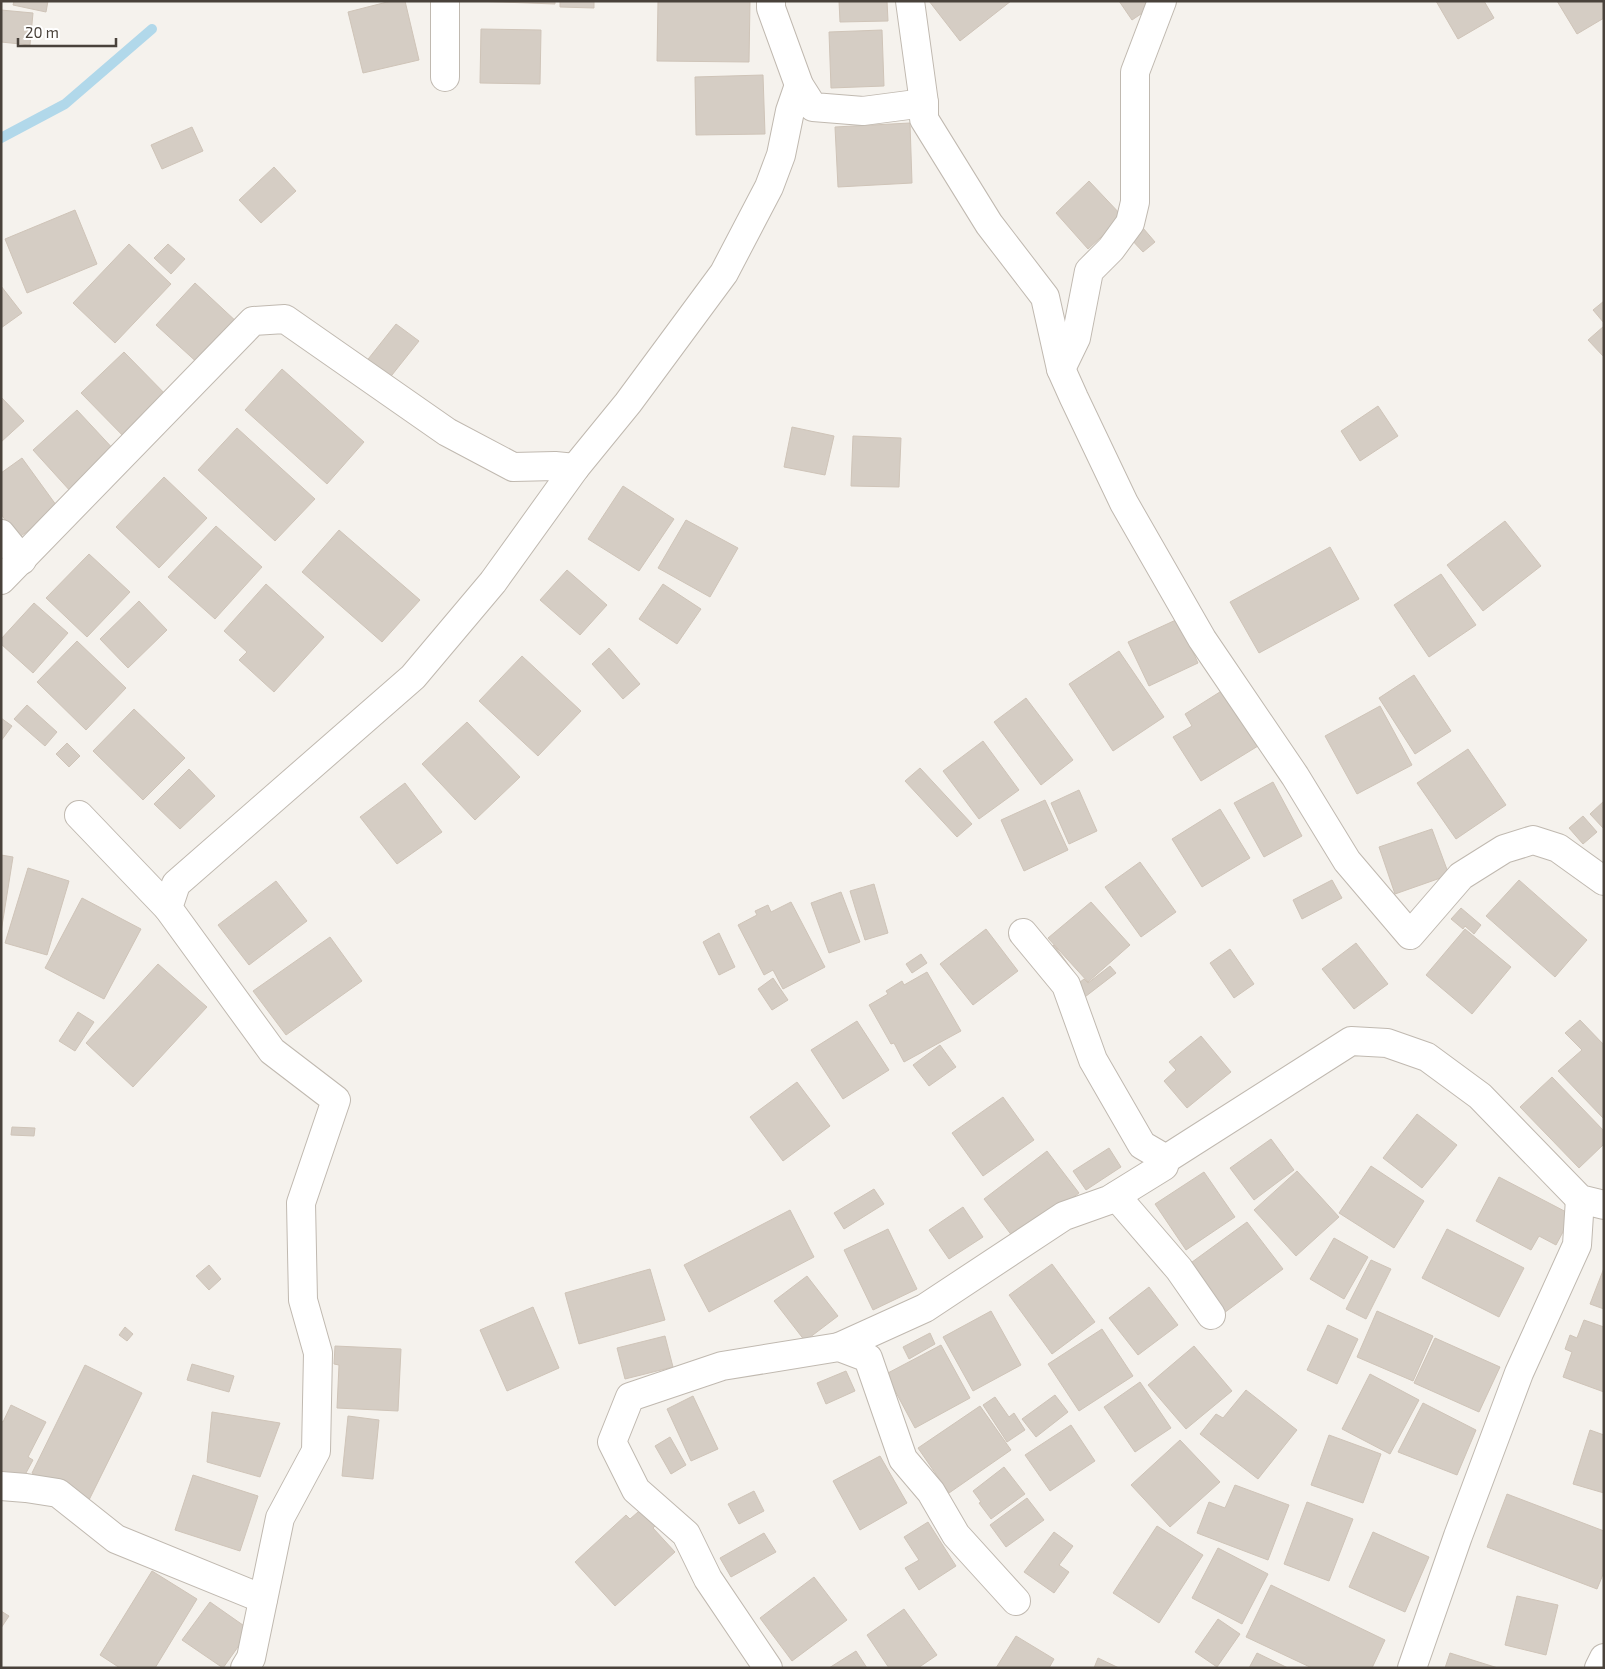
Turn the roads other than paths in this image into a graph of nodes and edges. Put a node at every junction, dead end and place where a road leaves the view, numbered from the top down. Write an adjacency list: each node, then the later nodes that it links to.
1 (445, 1): 5 (street)
2 (771, 1): 6 (street)
3 (910, 1): 7 (street)
4 (1162, 1): 8 (street)
5 (445, 77)
6 (799, 85): 7 (street); 9 (street)
7 (924, 103): 8 (street)
8 (1061, 369): 14 (street)
9 (574, 468): 11 (street); 15 (street)
10 (1, 534): 11 (street)
11 (22, 560): 12 (street)
12 (1, 580)
13 (79, 815): 15 (street)
14 (1604, 881)
15 (168, 908): 23 (street)
16 (1023, 934): 17 (street)
17 (1166, 1159): 18 (street); 19 (street)
18 (1116, 1196): 20 (street); 21 (street)
19 (1592, 1202): 28 (street)
20 (1211, 1315)
21 (839, 1347): 24 (street); 27 (street)
22 (1, 1486): 23 (street)
23 (263, 1599): 26 (street)
24 (1016, 1601)
25 (1604, 1658): 29 (street)
26 (245, 1668)
27 (768, 1668)
28 (1412, 1668)
29 (1599, 1668)

